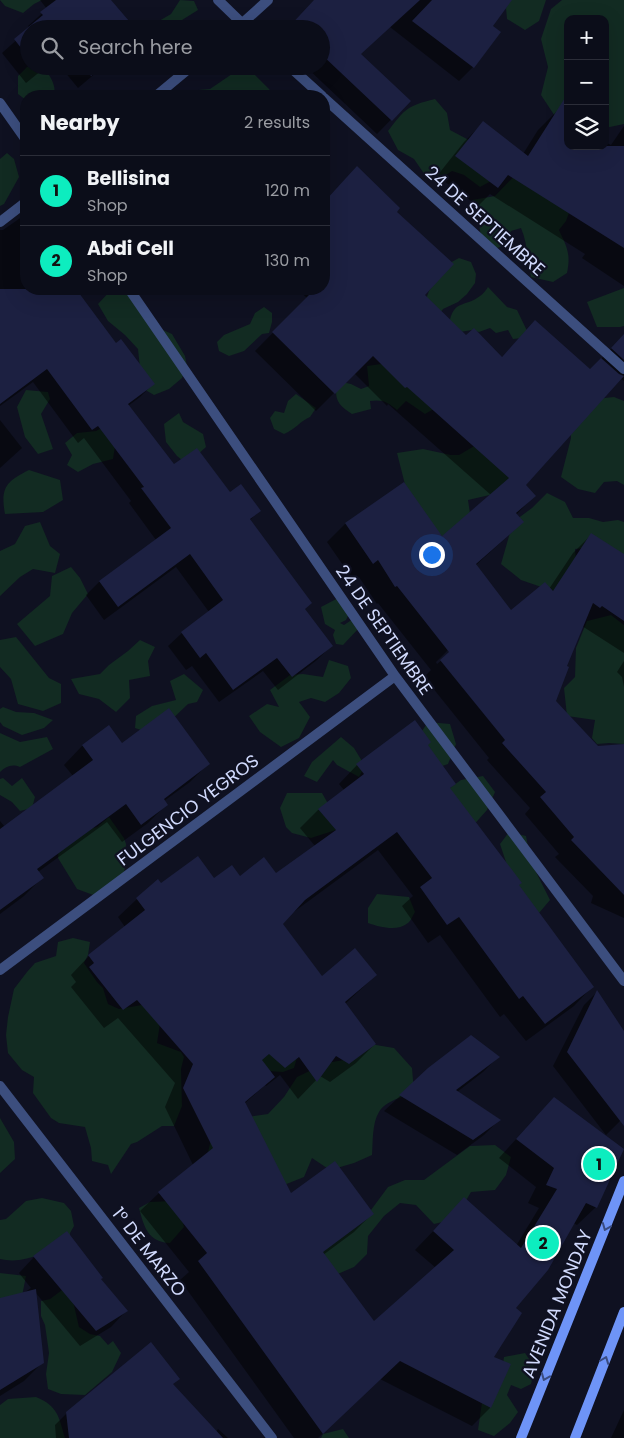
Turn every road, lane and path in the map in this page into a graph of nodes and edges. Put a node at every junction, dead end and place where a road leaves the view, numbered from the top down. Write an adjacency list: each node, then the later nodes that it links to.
1 (218, 0): 3 (street)
2 (268, 0): 4 (street)
3 (236, 20)
4 (249, 20)
5 (181, 75): 7 (street)
6 (299, 75): 8 (street, 24 DE SEPTIEMBRE)
7 (163, 90)
8 (315, 90)
9 (0, 103): 11 (street)
10 (330, 103): 15 (street, 24 DE SEPTIEMBRE)
11 (20, 131)
12 (20, 207): 13 (street)
13 (0, 222)
14 (133, 295): 16 (street, 24 DE SEPTIEMBRE)
15 (624, 369)
16 (395, 676): 17 (street, FULGENCIO YEGROS); 18 (street, 24 DE SEPTIEMBRE)
17 (0, 970)
18 (624, 981)
19 (0, 1086): 22 (street, 1° DE MARZO)
20 (624, 1182): 23 (main road, AVENIDA MONDAY, one-way to 23)
21 (624, 1312): 24 (main road, one-way to 21)
22 (272, 1438)
23 (521, 1438)
24 (575, 1438)

